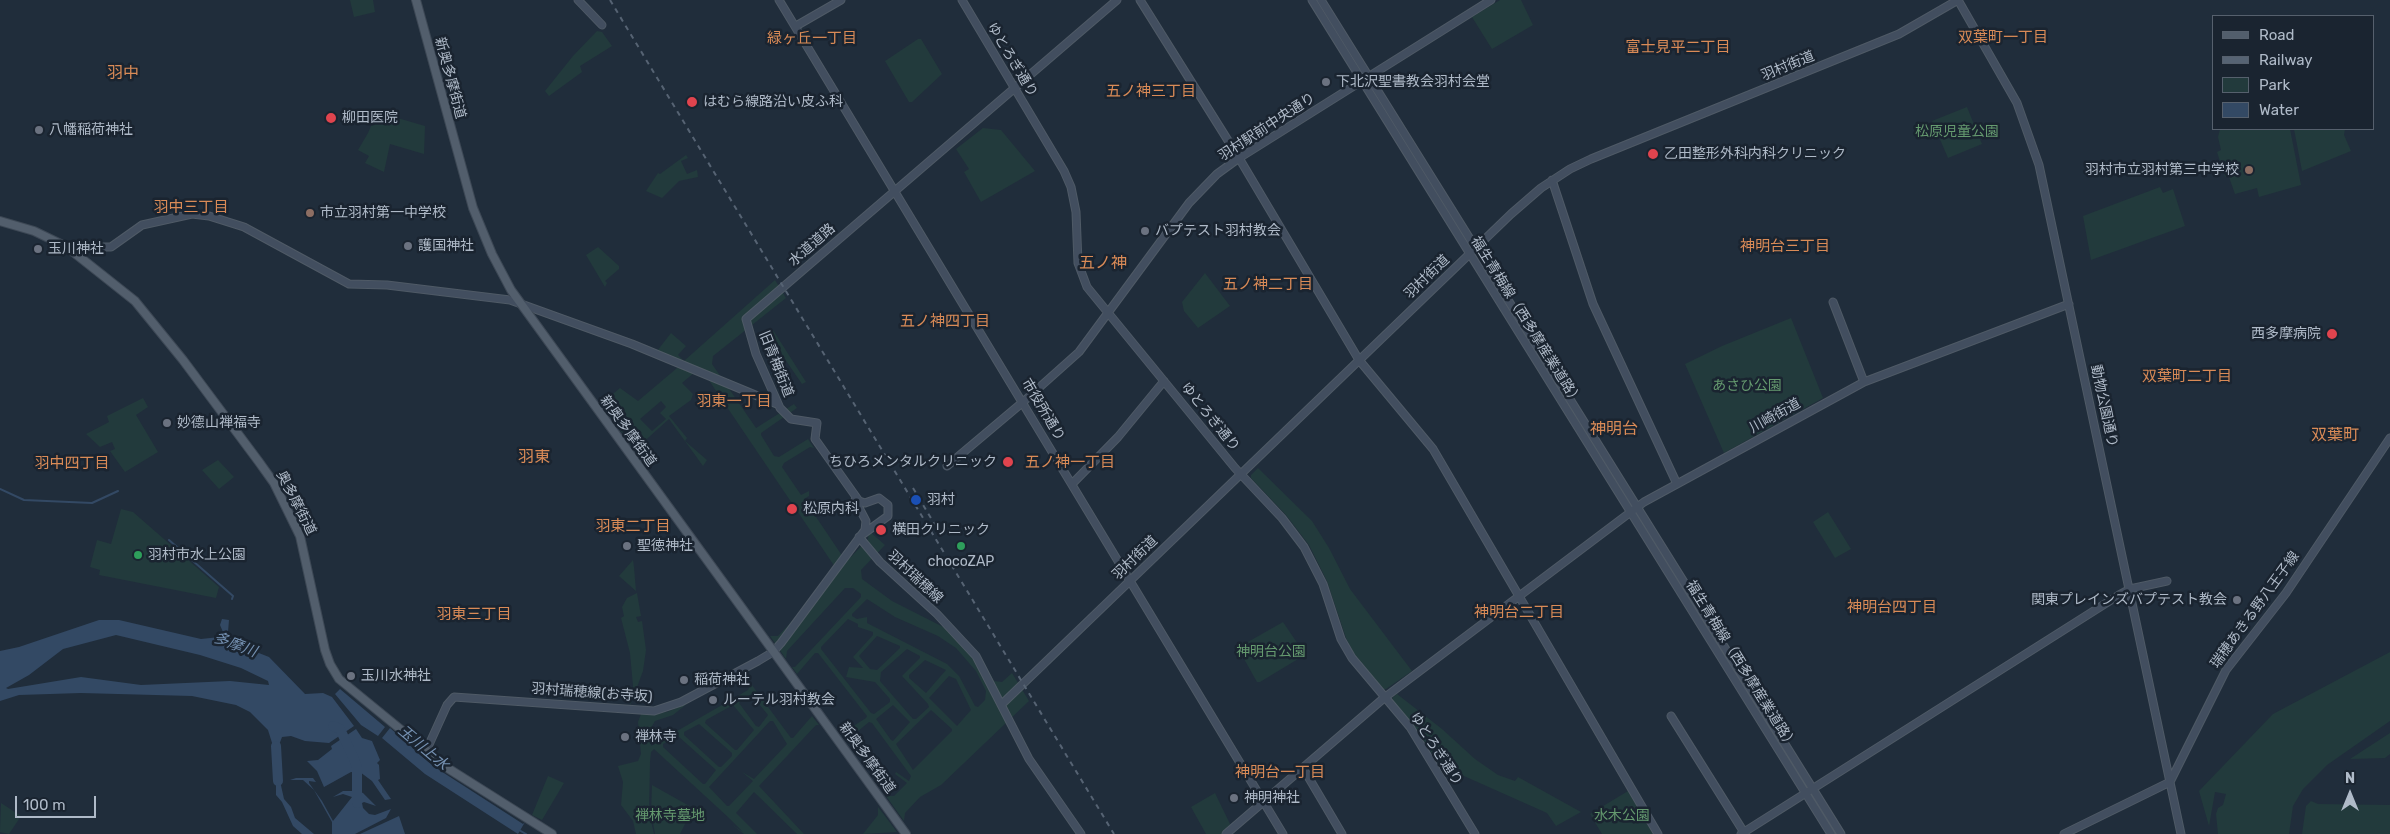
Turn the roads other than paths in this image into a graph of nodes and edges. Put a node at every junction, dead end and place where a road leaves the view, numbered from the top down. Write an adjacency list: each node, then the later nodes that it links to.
1 (416, 0): 25 (main road, 新奥多摩街道)
2 (578, 0): 12 (street)
3 (779, 0): 13 (street, 市役所通り)
4 (841, 0): 13 (street)
5 (962, 0): 16 (street, ゆとろぎ通り)
6 (1118, 0): 16 (street, 水道道路)
7 (1140, 0): 17 (street)
8 (1312, 0): 15 (street, 福生青梅線（西多摩産業道路）)
9 (1321, 0): 14 (street, 福生青梅線（西多摩産業道路）)
10 (1491, 0): 14 (street, 羽村駅前中央通り)
11 (1958, 0): 18 (street, 羽村街道); 26 (street, 動物公園通り)
12 (602, 25)
13 (796, 26): 19 (street, 市役所通り)
14 (1369, 76): 15 (street, 羽村駅前中央通り); 21 (street, 福生青梅線（西多摩産業道路）)
15 (1362, 81): 17 (street, 羽村駅前中央通り); 23 (street, 福生青梅線（西多摩産業道路）)
16 (1015, 88): 19 (street, 水道道路); 27 (street, ゆとろぎ通り)
17 (1239, 158): 27 (street, 羽村駅前中央通り); 29 (street)
18 (1552, 180): 21 (street, 羽村街道); 38 (street)
19 (895, 190): 28 (street, 水道道路); 32 (street, 市役所通り)
20 (0, 221): 22 (main road, 奥多摩街道)
21 (1476, 247): 23 (street, 羽村街道); 41 (street, 福生青梅線（西多摩産業道路）)
22 (67, 248): 25 (street); 52 (main road, 奥多摩街道)
23 (1469, 254): 29 (street, 羽村街道); 41 (street, 福生青梅線（西多摩産業道路）)
24 (1833, 302): 31 (street)
25 (520, 304): 33 (street); 48 (main road, 新奥多摩街道)
26 (2069, 304): 31 (street, 川崎街道); 46 (street, 動物公園通り)
27 (1108, 314): 30 (street, ゆとろぎ通り); 32 (street, 羽村駅前中央通り)
28 (746, 319): 33 (street, 旧青梅街道)
29 (1359, 360): 36 (street, 羽村街道); 47 (street)
30 (1164, 381): 36 (street, ゆとろぎ通り); 37 (street)
31 (1864, 382): 38 (street, 川崎街道)
32 (1023, 402): 35 (street, 羽村駅前中央通り); 37 (street, 市役所通り)
33 (777, 404): 39 (street, 旧青梅街道)
34 (2390, 438): 54 (street, 瑞穂あきる野八王子線)
35 (947, 466)
36 (1240, 474): 44 (street, 羽村街道); 49 (street, ゆとろぎ通り)
37 (1072, 484): 44 (street, 市役所通り)
38 (1677, 484): 41 (street, 川崎街道)
39 (854, 496): 40 (street); 42 (street)
40 (868, 502): 42 (street); 43 (street)
41 (1634, 509): 47 (street, 川崎街道); 55 (street, 福生青梅線（西多摩産業道路）); 56 (street, 福生青梅線（西多摩産業道路）)
42 (863, 514): 43 (street)
43 (859, 537): 48 (street); 50 (street, 羽村瑞穂線)
44 (1130, 581): 50 (street, 羽村街道); 57 (street, 市役所通り)
45 (2166, 581): 46 (street)
46 (2130, 589): 54 (street, 動物公園通り); 55 (street)
47 (1518, 596): 49 (street, 川崎街道); 66 (street)
48 (773, 652): 52 (street, 羽村瑞穂線(お寺坂)); 60 (main road, 新奥多摩街道)
49 (1384, 698): 53 (street); 65 (street, ゆとろぎ通り)
50 (1002, 704): 61 (street, 羽村瑞穂線)
51 (1672, 716): 58 (street)
52 (427, 749): 59 (main road, 奥多摩街道)
53 (1302, 768): 57 (street); 64 (street)
54 (2170, 782): 69 (street); 70 (street, 動物公園通り)
55 (1813, 789): 56 (street); 68 (street, 福生青梅線（西多摩産業道路）)
56 (1806, 793): 58 (street); 67 (street, 福生青梅線（西多摩産業道路）)
57 (1264, 800): 62 (street); 63 (street, 市役所通り)
58 (1743, 833)
59 (552, 834)
60 (906, 834)
61 (1081, 834)
62 (1226, 834)
63 (1283, 834)
64 (1342, 834)
65 (1475, 834)
66 (1658, 834)
67 (1831, 834)
68 (1841, 834)
69 (2064, 834)
70 (2181, 834)

